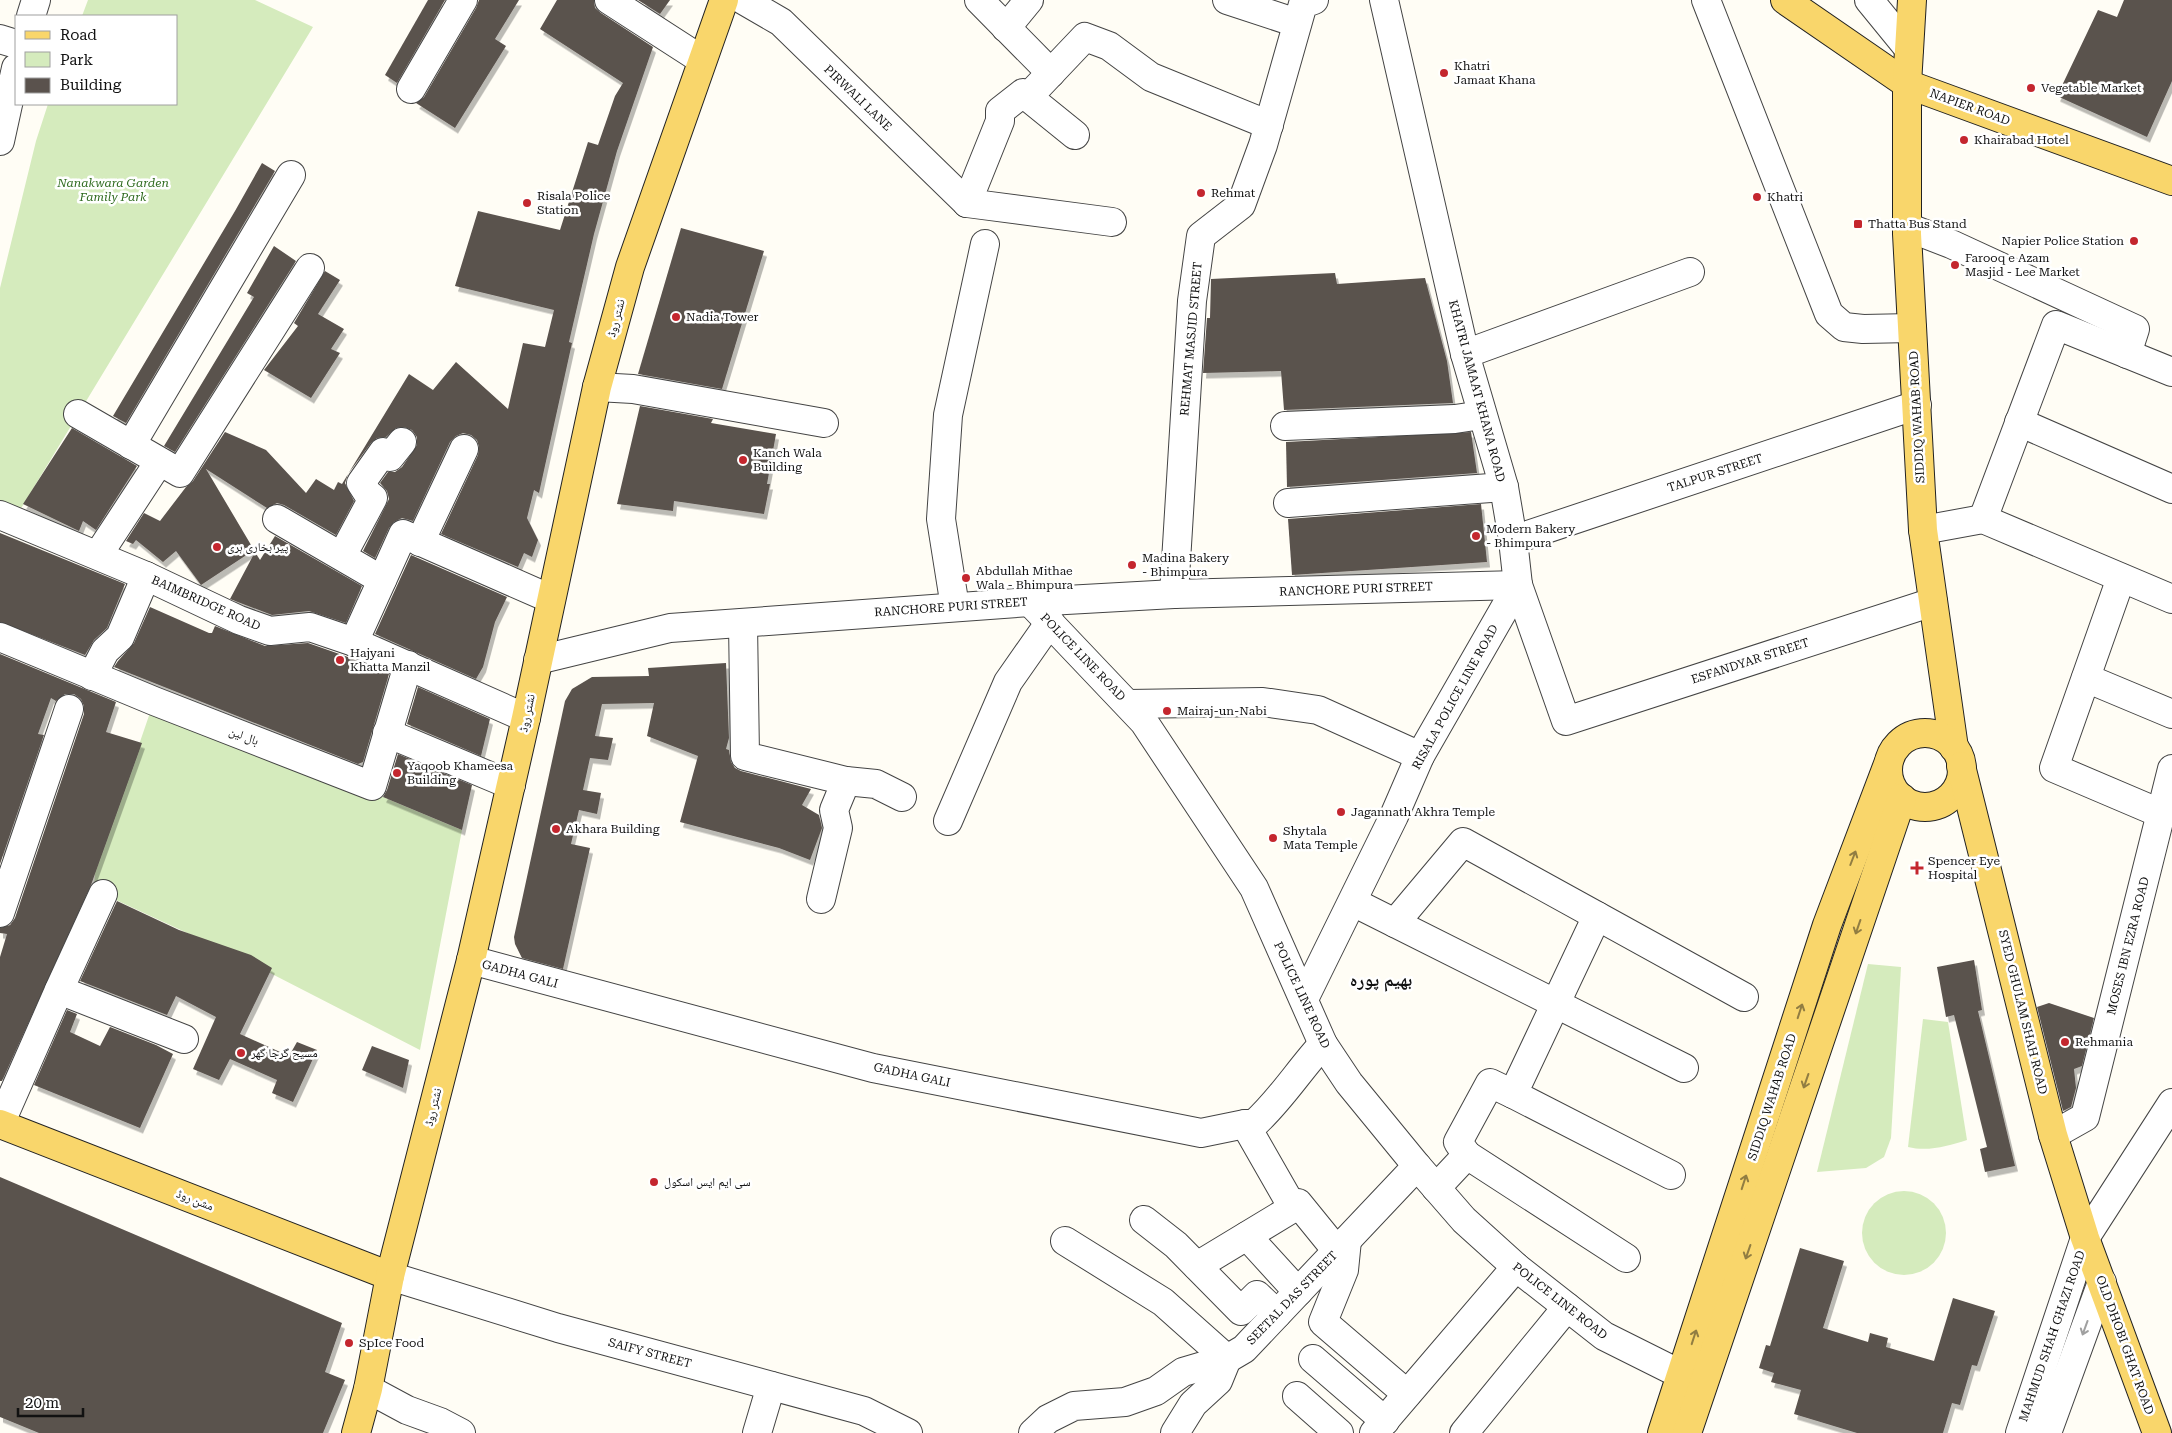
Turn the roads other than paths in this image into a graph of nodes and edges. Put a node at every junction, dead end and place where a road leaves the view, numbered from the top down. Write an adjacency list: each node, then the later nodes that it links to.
1 (36, 0): 14 (street)
2 (463, 0): 24 (street)
3 (609, 0): 20 (street)
4 (979, 0): 16 (street)
5 (1029, 0): 16 (street)
6 (1228, 0): 15 (street)
7 (1314, 0): 15 (street, REHMAT MASJID STREET)
8 (1384, 0): 38 (street, KHATRI JAMAAT KHANA ROAD)
9 (1706, 0): 37 (street)
10 (1785, 0): 23 (main road, NAPIER ROAD)
11 (1869, 0): 19 (street)
12 (1912, 0): 19 (main road, SIDDIQ WAHAB ROAD)
13 (724, 2): 20 (main road, نشتر روڈ); 31 (street, PIRWALI LANE)
14 (31, 15)
15 (1297, 24): 26 (street, REHMAT MASJID STREET)
16 (1006, 28): 22 (street)
17 (0, 40): 18 (street)
18 (15, 44)
19 (1909, 49): 23 (main road, SIDDIQ WAHAB ROAD)
20 (702, 60): 41 (main road, نشتر روڈ)
21 (15, 73): 28 (street)
22 (1051, 73): 25 (street); 26 (street)
23 (1907, 84): 30 (main road, NAPIER ROAD); 33 (main road, SIDDIQ WAHAB ROAD)
24 (410, 89)
25 (1028, 97): 27 (street); 31 (street)
26 (1269, 125): 67 (street, REHMAT MASJID STREET)
27 (1075, 135)
28 (0, 141)
29 (291, 175): 49 (street)
30 (2172, 181)
31 (967, 204): 32 (street)
32 (1112, 222)
33 (1907, 226): 37 (main road, SIDDIQ WAHAB ROAD); 39 (street)
34 (985, 244): 72 (street)
35 (310, 268): 51 (street)
36 (1690, 272): 38 (street)
37 (1912, 328): 42 (main road, SIDDIQ WAHAB ROAD)
38 (1465, 354): 44 (street, KHATRI JAMAAT KHANA ROAD)
39 (2127, 354): 40 (street); 45 (street)
40 (2172, 372)
41 (597, 387): 46 (street); 68 (main road, نشتر روڈ)
42 (1917, 405): 58 (main road, SIDDIQ WAHAB ROAD); 59 (street, TALPUR STREET)
43 (78, 414): 49 (street)
44 (1482, 415): 47 (street); 52 (street, KHATRI JAMAAT KHANA ROAD)
45 (2019, 422): 53 (street); 57 (street)
46 (824, 424)
47 (1285, 426)
48 (402, 442): 62 (street)
49 (131, 445): 51 (street)
50 (464, 449): 60 (street)
51 (159, 462): 61 (street)
52 (1504, 487): 54 (street); 59 (street, KHATRI JAMAAT KHANA ROAD)
53 (2172, 489)
54 (1288, 503)
55 (0, 515): 61 (street, BAIMBRIDGE ROAD)
56 (277, 518): 62 (street)
57 (1983, 519): 58 (street); 64 (street)
58 (1923, 530): 71 (main road, SIDDIQ WAHAB ROAD)
59 (1513, 540): 66 (street, KHATRI JAMAAT KHANA ROAD)
60 (420, 542): 65 (street); 68 (street)
61 (98, 555): 63 (street, BAIMBRIDGE ROAD)
62 (342, 556): 65 (street)
63 (146, 576): 76 (street, BAIMBRIDGE ROAD); 79 (street)
64 (2121, 578): 69 (street); 80 (street)
65 (382, 580): 76 (street)
66 (1518, 585): 67 (street, RANCHORE PURI STREET); 85 (street, KHATRI JAMAAT KHANA ROAD); 87 (street, RISALA POLICE LINE ROAD)
67 (1174, 594): 70 (street, RANCHORE PURI STREET)
68 (551, 599): 77 (main road, نشتر روڈ)
69 (2172, 599)
70 (1030, 602): 72 (street, RANCHORE PURI STREET); 73 (street, POLICE LINE ROAD)
71 (1933, 602): 85 (street, ESFANDYAR STREET); 88 (main road, SIDDIQ WAHAB ROAD)
72 (955, 607): 74 (street, RANCHORE PURI STREET)
73 (1050, 622): 81 (street, POLICE LINE ROAD); 96 (street)
74 (743, 623): 77 (street, RANCHORE PURI STREET); 91 (street)
75 (0, 637): 79 (street, بال لین)
76 (354, 642): 78 (street, BAIMBRIDGE ROAD)
77 (538, 660): 84 (main road, نشتر روڈ)
78 (408, 665): 84 (street, BAIMBRIDGE ROAD); 86 (street, بال لین)
79 (92, 676): 86 (street, بال لین)
80 (2086, 678): 83 (street); 95 (street)
81 (1128, 704): 87 (street); 106 (street, POLICE LINE ROAD)
82 (70, 708): 100 (street)
83 (2172, 714)
84 (526, 718): 92 (main road, نشتر روڈ)
85 (1566, 720)
86 (387, 732): 92 (street)
87 (1420, 756): 99 (street, RISALA POLICE LINE ROAD)
88 (1958, 757): 89 (main road); 94 (main road); 115 (main road, SYED GHULAM SHAH ROAD)
89 (1888, 764): 94 (main road); 136 (main road, SIDDIQ WAHAB ROAD, one-way to 89)
90 (2172, 769): 95 (street, MOSES IBN EZRA ROAD)
91 (846, 781): 93 (street); 98 (street)
92 (511, 785): 103 (main road, نشتر روڈ)
93 (902, 796)
94 (1902, 798): 136 (main road, SIDDIQ WAHAB ROAD, one-way to 136)
95 (2162, 814): 115 (street, MOSES IBN EZRA ROAD)
96 (948, 820)
97 (103, 894): 104 (street)
98 (821, 898)
99 (1353, 902): 102 (street); 106 (street, RISALA POLICE LINE ROAD)
100 (0, 913)
101 (1597, 916): 102 (street); 105 (street); 107 (street)
102 (1395, 923): 107 (street)
103 (470, 960): 114 (street, GADHA GALI); 129 (main road, نشتر روڈ)
104 (58, 990): 108 (street); 113 (street)
105 (1744, 996)
106 (1304, 1000): 109 (street, POLICE LINE ROAD)
107 (1556, 1003): 110 (street); 111 (street)
108 (184, 1039)
109 (1323, 1044): 114 (street, GADHA GALI); 117 (street, POLICE LINE ROAD)
110 (1684, 1068)
111 (1513, 1094): 116 (street); 118 (street)
112 (2172, 1103): 125 (street, MAHMUD SHAH GHAZI ROAD)
113 (0, 1124): 129 (main road, مشن روڈ)
114 (1245, 1124): 120 (street)
115 (2053, 1135): 125 (main road, SYED GHULAM SHAH ROAD)
116 (1467, 1155): 119 (street); 126 (street)
117 (1417, 1166): 119 (street, POLICE LINE ROAD); 124 (street, SEETAL DAS STREET)
118 (1671, 1175)
119 (1436, 1188): 128 (street, POLICE LINE ROAD)
120 (1292, 1207): 122 (street); 124 (street)
121 (1144, 1220): 127 (street)
122 (1247, 1236): 127 (street); 131 (street)
123 (1065, 1242): 135 (street)
124 (1342, 1246): 131 (street, SEETAL DAS STREET); 139 (street)
125 (2089, 1247): 130 (main road, OLD DHOBI GHAT ROAD); 152 (street, MAHMUD SHAH GHAZI ROAD)
126 (1626, 1258)
127 (1197, 1266): 133 (street)
128 (1516, 1267): 132 (street, POLICE LINE ROAD); 139 (street)
129 (390, 1276): 137 (street, SAIFY STREET); 138 (main road, نشتر روڈ)
130 (2102, 1282): 153 (street, one-way to 153); 154 (main road, OLD DHOBI GHAT ROAD)
131 (1298, 1292): 133 (street, SEETAL DAS STREET)
132 (1567, 1307): 136 (street, POLICE LINE ROAD); 142 (street)
133 (1277, 1314): 135 (street, SEETAL DAS STREET)
134 (1313, 1359): 141 (street)
135 (1227, 1360): 147 (street, SEETAL DAS STREET); 148 (street)
136 (1692, 1380): 150 (main road, SIDDIQ WAHAB ROAD); 151 (main road, SIDDIQ WAHAB ROAD)
137 (771, 1386): 145 (street); 146 (street, SAIFY STREET)
138 (368, 1389): 143 (main road, نشتر روڈ); 144 (street)
139 (1407, 1394): 141 (street)
140 (1297, 1396): 149 (street)
141 (1379, 1427)
142 (1468, 1432)
143 (356, 1433)
144 (461, 1433)
145 (757, 1433)
146 (908, 1433)
147 (1033, 1433)
148 (1175, 1433)
149 (1339, 1433)
150 (1662, 1433)
151 (1687, 1433)
152 (2020, 1433)
153 (2047, 1433)
154 (2157, 1433)

